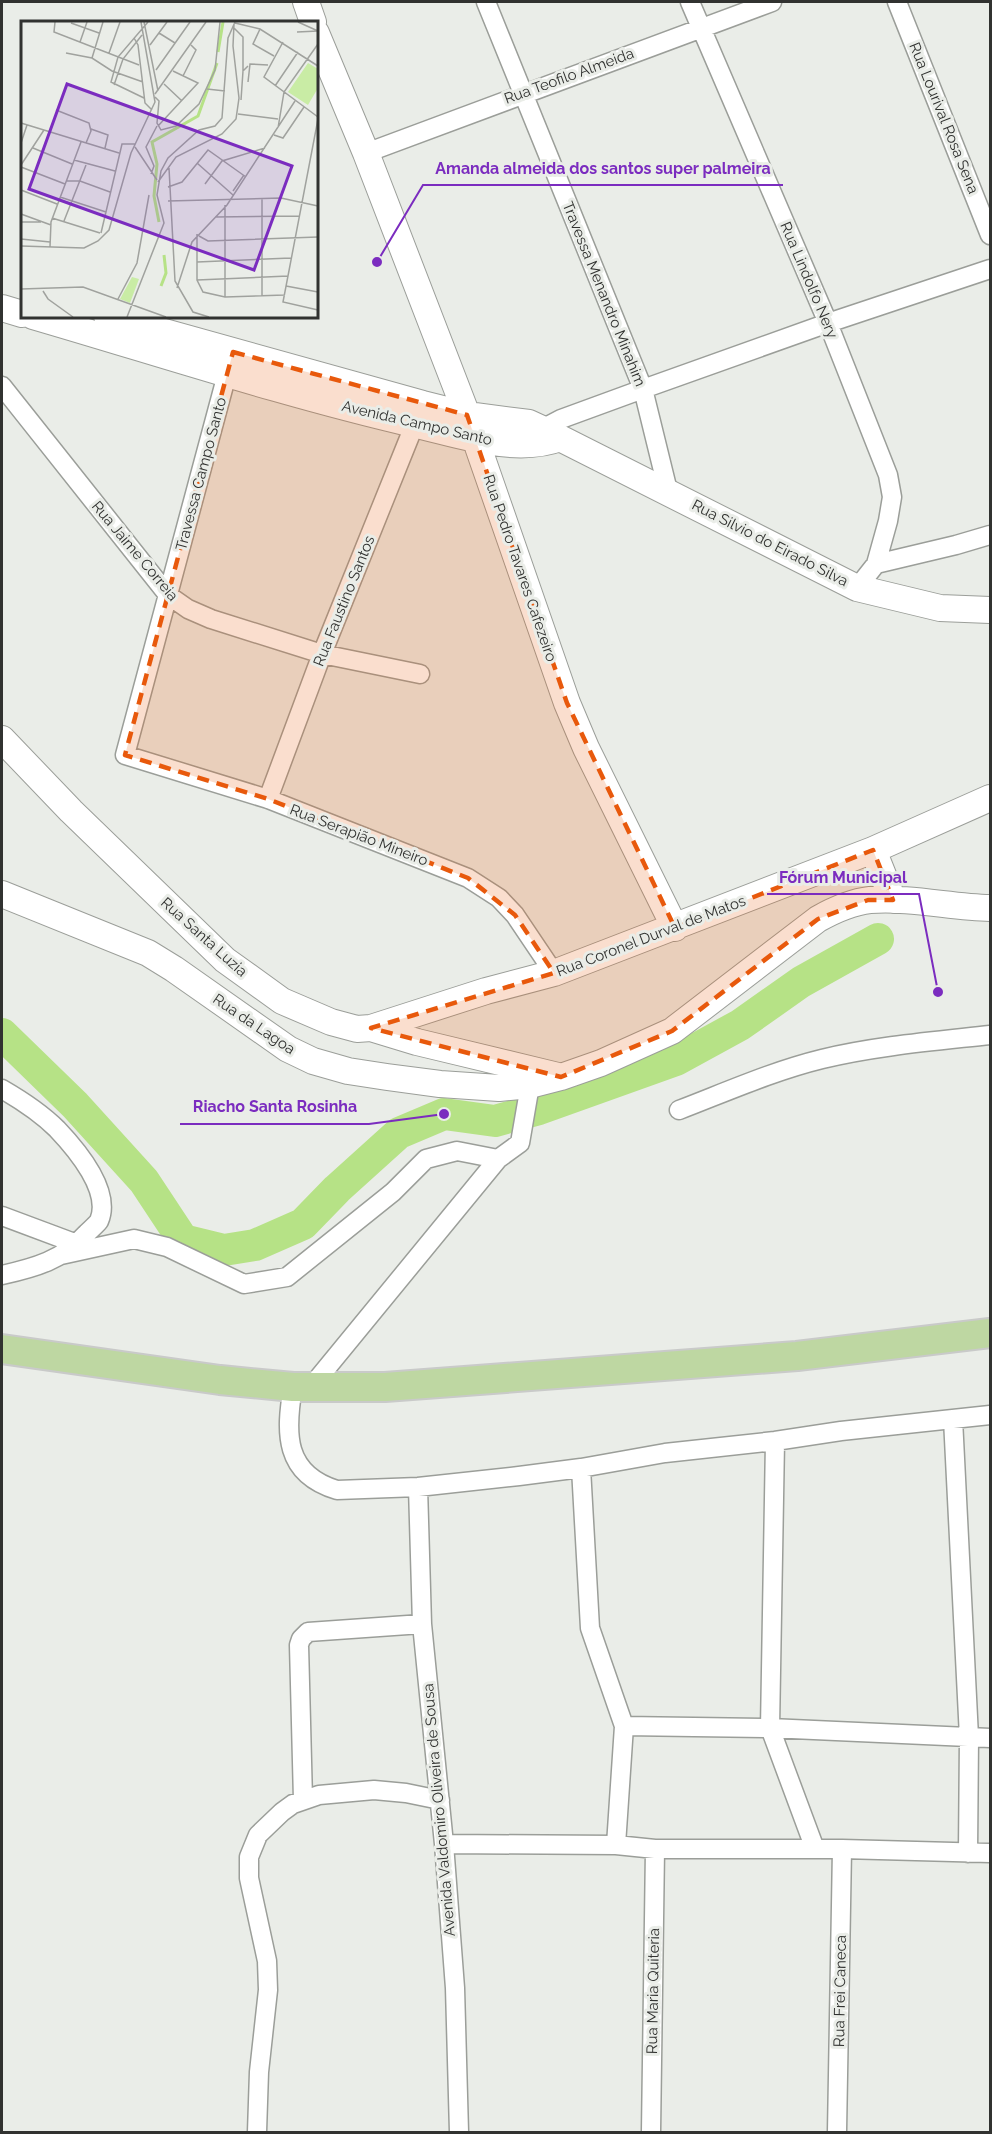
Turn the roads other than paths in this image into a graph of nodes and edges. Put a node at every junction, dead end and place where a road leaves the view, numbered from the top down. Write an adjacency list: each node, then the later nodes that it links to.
1 (306, 2): 6 (street)
2 (486, 2): 9 (street, Travessa Menandro Minahim)
3 (690, 2): 7 (street, Rua Lindolfo Nery)
4 (772, 2): 7 (street, Rua Teofilo Almeida)
5 (897, 2): 11 (street, Rua Lourival Rosa Sena)
6 (313, 21)
7 (701, 28): 9 (street, Rua Teofilo Almeida); 19 (street, Rua Lindolfo Nery)
8 (318, 38): 10 (street, Rua Pedro Tavares Cafezeiro)
9 (522, 93): 10 (street, Rua Teofilo Almeida); 22 (street, Travessa Menandro Minahim)
10 (366, 153): 24 (street, Rua Pedro Tavares Cafezeiro)
11 (990, 235)
12 (990, 270): 19 (street)
13 (2, 291): 14 (street)
14 (21, 295)
15 (2, 308): 16 (street)
16 (21, 314)
17 (41, 318): 20 (street, Avenida Campo Santo)
18 (112, 318): 20 (street, Avenida Campo Santo)
19 (828, 323): 22 (street); 29 (street, Rua Lindolfo Nery)
20 (230, 364): 23 (street, Avenida Campo Santo); 31 (street, Travessa Campo Santo)
21 (2, 386): 31 (street, Rua Jaime Correia)
22 (643, 389): 25 (street); 27 (street, Travessa Menandro Minahim)
23 (419, 414): 24 (street, Avenida Campo Santo); 26 (street, Avenida Campo Santo); 33 (street, Rua Faustino Santos)
24 (467, 415): 25 (street, Avenida Campo Santo); 26 (street, Rua Pedro Tavares Cafezeiro)
25 (542, 437): 26 (street, Avenida Campo Santo); 27 (street, Rua Silvio do Eirado Silva)
26 (476, 439): 43 (street, Rua Pedro Tavares Cafezeiro)
27 (668, 491): 30 (street, Rua Silvio do Eirado Silva)
28 (990, 535): 29 (street)
29 (876, 564): 30 (street)
30 (857, 588): 32 (street, Rua Silvio do Eirado Silva)
31 (168, 595): 33 (street, Rua Jaime Correia); 36 (street, Travessa Campo Santo)
32 (990, 610)
33 (322, 654): 34 (street, Rua Jaime Correia); 38 (street, Rua Faustino Santos)
34 (420, 674)
35 (2, 739): 45 (street, Rua Santa Luzia)
36 (125, 755): 38 (street, Rua Serapião Mineiro)
37 (990, 798): 39 (street, Rua Coronel Durval de Matos)
38 (268, 800): 44 (street, Rua Serapião Mineiro)
39 (873, 850): 41 (street); 43 (street, Rua Coronel Durval de Matos)
40 (2, 894): 48 (street, Rua da Lagoa)
41 (893, 900): 42 (street, Rua da Lagoa); 47 (street, Rua da Lagoa)
42 (990, 908)
43 (675, 928): 44 (street, Rua Coronel Durval de Matos)
44 (554, 973): 45 (street, Rua Coronel Durval de Matos)
45 (371, 1028): 47 (street, Rua Santa Luzia)
46 (990, 1035): 50 (street)
47 (561, 1077): 48 (street, Rua da Lagoa)
48 (530, 1085): 51 (street)
49 (2, 1089): 53 (street)
50 (679, 1110)
51 (498, 1159): 54 (street); 58 (street)
52 (2, 1216): 53 (street)
53 (77, 1244): 54 (street)
54 (61, 1256): 55 (street)
55 (2, 1275)
56 (990, 1333): 58 (main road)
57 (2, 1348): 58 (main road)
58 (302, 1387): 63 (street)
59 (990, 1415): 60 (street)
60 (953, 1419): 61 (street); 67 (street)
61 (775, 1442): 62 (street); 66 (street)
62 (581, 1468): 63 (street); 65 (street)
63 (418, 1487): 64 (street, Avenida Valdomiro Oliveira de Sousa)
64 (422, 1624): 69 (street); 70 (street, Avenida Valdomiro Oliveira de Sousa)
65 (624, 1725): 66 (street); 72 (street)
66 (770, 1728): 67 (street); 74 (street)
67 (969, 1737): 68 (street); 76 (street)
68 (990, 1738)
69 (303, 1800): 70 (street); 78 (street)
70 (440, 1800): 71 (street, Avenida Valdomiro Oliveira de Sousa)
71 (444, 1844): 72 (street); 79 (street, Avenida Valdomiro Oliveira de Sousa)
72 (616, 1845): 73 (street)
73 (655, 1849): 74 (street); 80 (street, Rua Maria Quiteria)
74 (815, 1849): 75 (street)
75 (842, 1849): 76 (street); 81 (street, Rua Frei Caneca)
76 (968, 1853): 77 (street)
77 (990, 1853)
78 (257, 2133)
79 (459, 2133)
80 (651, 2133)
81 (837, 2133)

